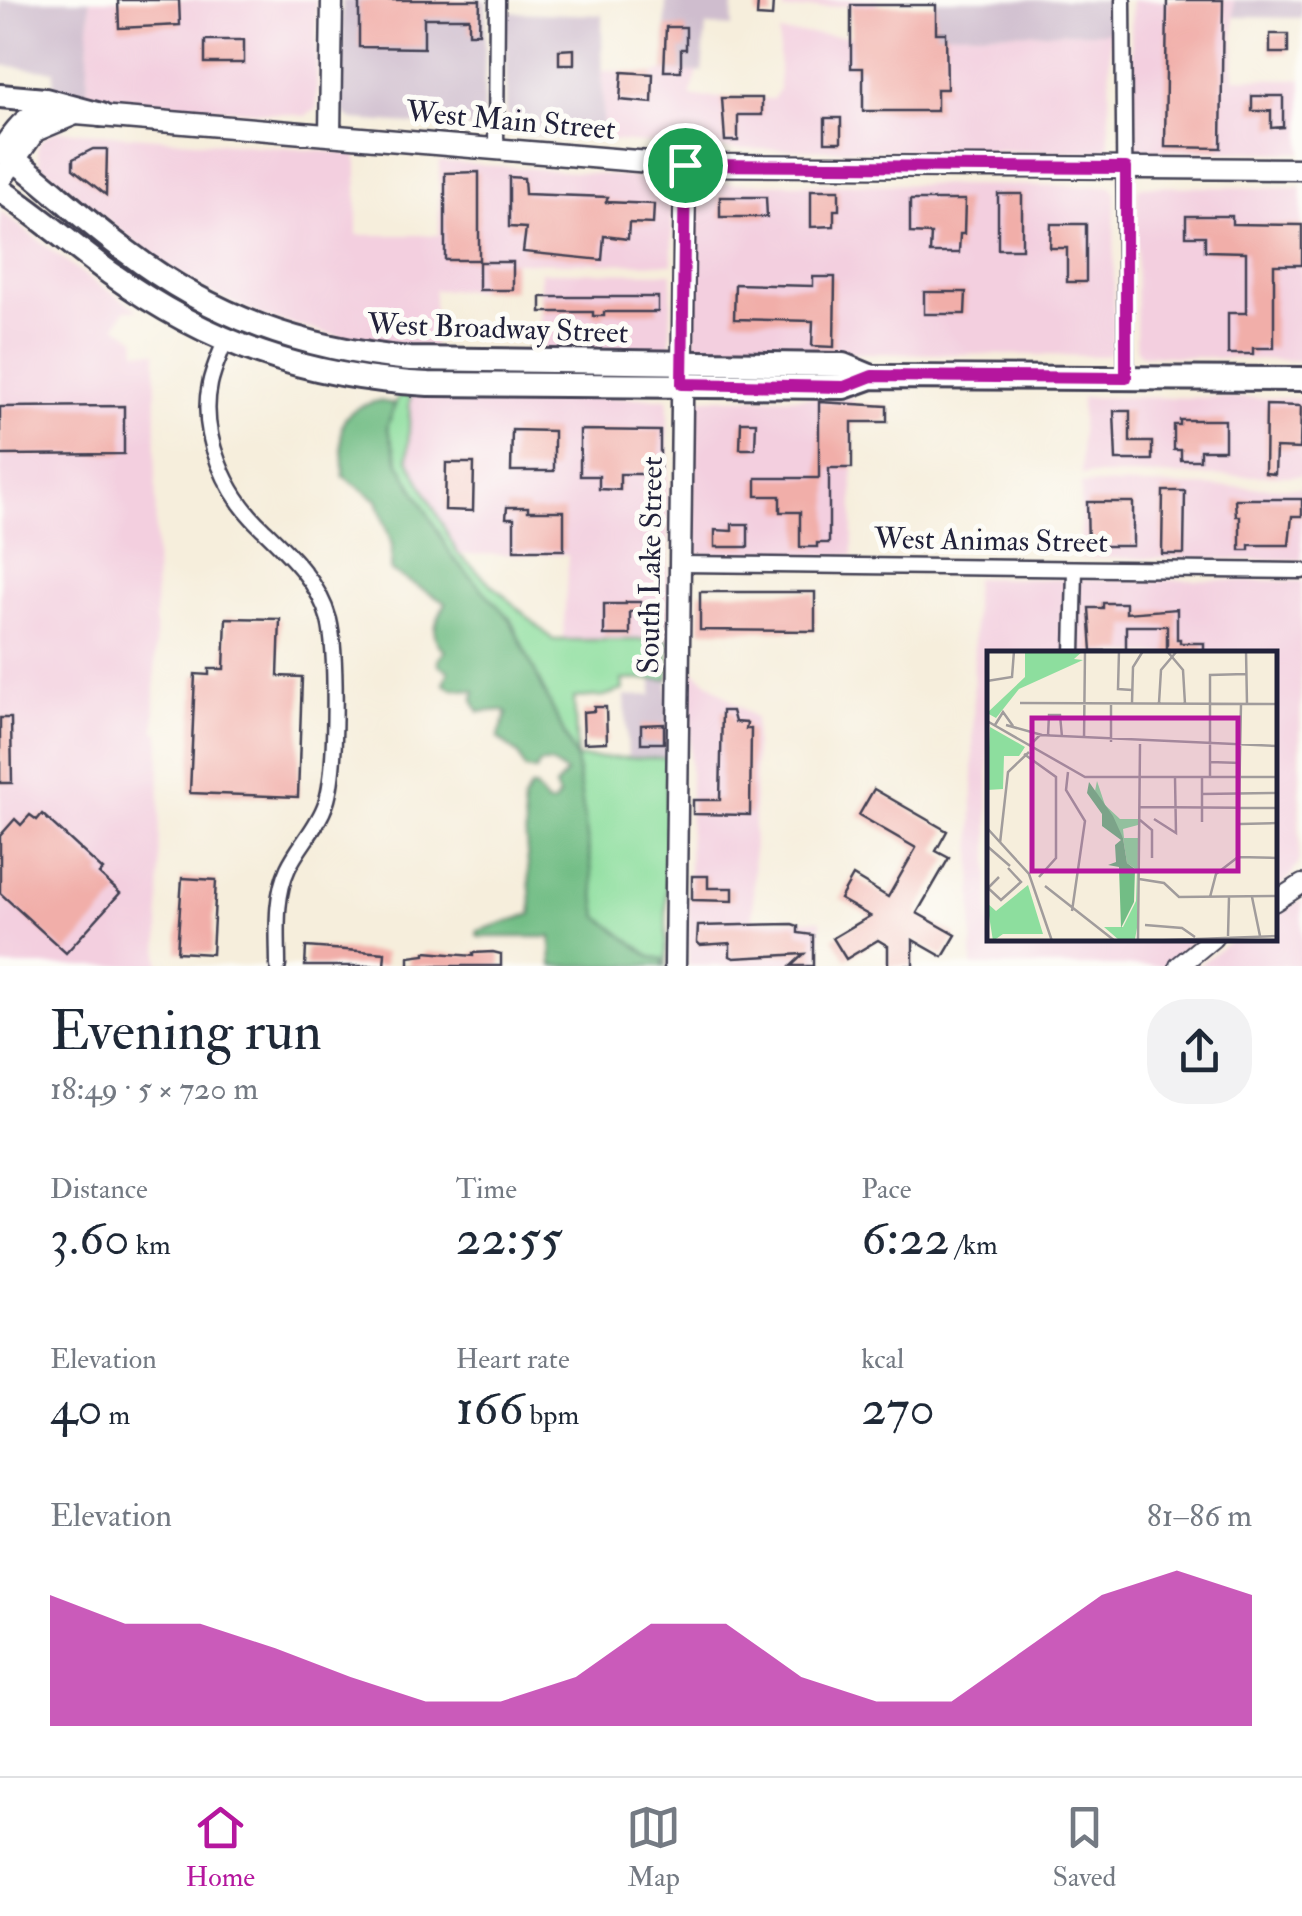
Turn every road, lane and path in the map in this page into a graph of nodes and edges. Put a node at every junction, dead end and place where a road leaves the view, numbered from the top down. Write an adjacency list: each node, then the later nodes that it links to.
1 (332, 0): 6 (main road)
2 (497, 0): 7 (street)
3 (1123, 0): 10 (street)
4 (0, 96): 5 (main road)
5 (100, 115): 6 (main road, West Main Street); 8 (main road, West Main Street)
6 (330, 134): 7 (main road, West Main Street)
7 (496, 148): 9 (main road, West Main Street)
8 (4, 152): 12 (main road, West Main Street); 15 (main road, West Broadway Street)
9 (685, 165): 10 (main road, West Main Street); 15 (main road, South Lake Street)
10 (1126, 168): 11 (main road, West Main Street); 16 (street)
11 (1302, 169)
12 (0, 182)
13 (0, 190): 14 (main road, West Broadway Street)
14 (225, 341): 15 (main road, West Broadway Street); 25 (street)
15 (682, 374): 16 (main road, West Broadway Street); 18 (main road, South Lake Street)
16 (1126, 378): 17 (main road, West Broadway Street)
17 (1302, 379)
18 (680, 564): 19 (street, West Animas Street); 26 (main road, South Lake Street)
19 (1075, 568): 20 (street, West Animas Street); 21 (street)
20 (1302, 570)
21 (1073, 651)
22 (1302, 884): 23 (street)
23 (1277, 900)
24 (1209, 941): 27 (street)
25 (278, 966)
26 (675, 966)
27 (1180, 966)

